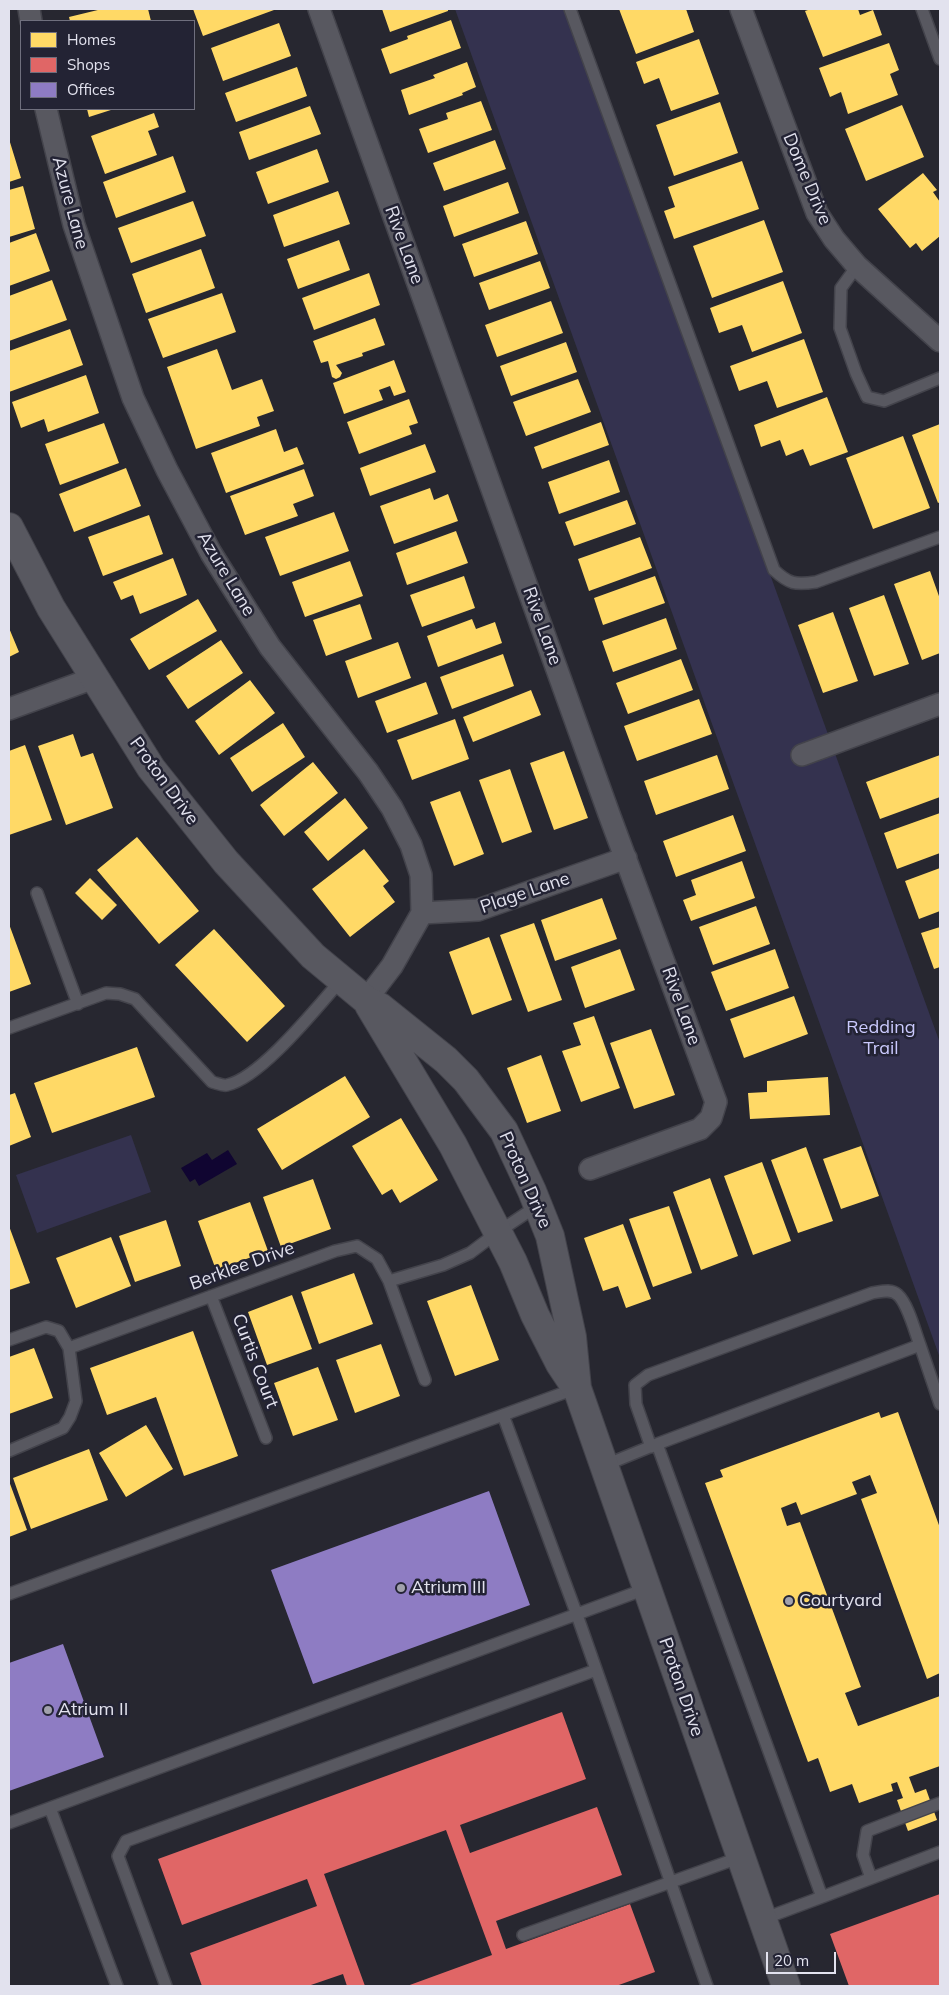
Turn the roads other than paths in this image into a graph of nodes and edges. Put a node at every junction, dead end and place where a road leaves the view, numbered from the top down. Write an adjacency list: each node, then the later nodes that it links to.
1 (319, 9): 16 (street, Rive Lane)
2 (570, 9): 11 (lane)
3 (741, 9): 7 (street, Dome Drive)
4 (922, 9): 5 (lane)
5 (940, 59)
6 (46, 110): 18 (street, Azure Lane)
7 (857, 266): 8 (street, Dome Drive); 9 (lane)
8 (940, 341)
9 (940, 378)
10 (9, 527): 12 (street, Proton Drive)
11 (940, 537)
12 (94, 678): 14 (street); 19 (street, Proton Drive)
13 (940, 704): 15 (street)
14 (9, 709)
15 (802, 755)
16 (626, 858): 18 (street, Plage Lane); 23 (street, Rive Lane)
17 (37, 893): 21 (lane)
18 (422, 913): 20 (street)
19 (342, 980): 20 (street, Proton Drive); 21 (lane)
20 (366, 1000): 24 (street, Proton Drive); 25 (street, Proton Drive)
21 (78, 1004): 22 (lane)
22 (9, 1028)
23 (590, 1169)
24 (538, 1206): 25 (lane); 32 (street, Proton Drive)
25 (498, 1232): 26 (lane); 32 (street, Proton Drive)
26 (389, 1281): 27 (lane, Berklee Drive); 31 (lane)
27 (211, 1296): 30 (lane, Berklee Drive); 35 (lane, Curtis Court)
28 (9, 1340): 30 (lane)
29 (920, 1346): 33 (lane); 36 (lane); 36 (lane)
30 (69, 1348): 37 (lane)
31 (425, 1380)
32 (577, 1388): 34 (lane); 38 (street, Proton Drive)
33 (940, 1404)
34 (503, 1415): 40 (lane); 41 (lane)
35 (266, 1438)
36 (654, 1445): 38 (lane); 50 (lane)
37 (9, 1451)
38 (603, 1466): 39 (street, Proton Drive)
39 (648, 1588): 41 (lane); 47 (street, Proton Drive)
40 (9, 1594)
41 (576, 1615): 42 (lane); 44 (lane)
42 (596, 1670): 49 (lane); 54 (lane)
43 (940, 1803): 48 (lane)
44 (50, 1808): 45 (lane); 53 (lane)
45 (9, 1823)
46 (940, 1852): 48 (lane)
47 (741, 1856): 49 (lane); 51 (street, Proton Drive)
48 (871, 1878): 50 (lane)
49 (671, 1882): 52 (lane); 55 (lane)
50 (822, 1897): 51 (lane)
51 (763, 1919): 56 (street, Proton Drive)
52 (523, 1935)
53 (117, 1986)
54 (166, 1986)
55 (707, 1986)
56 (786, 1986)

